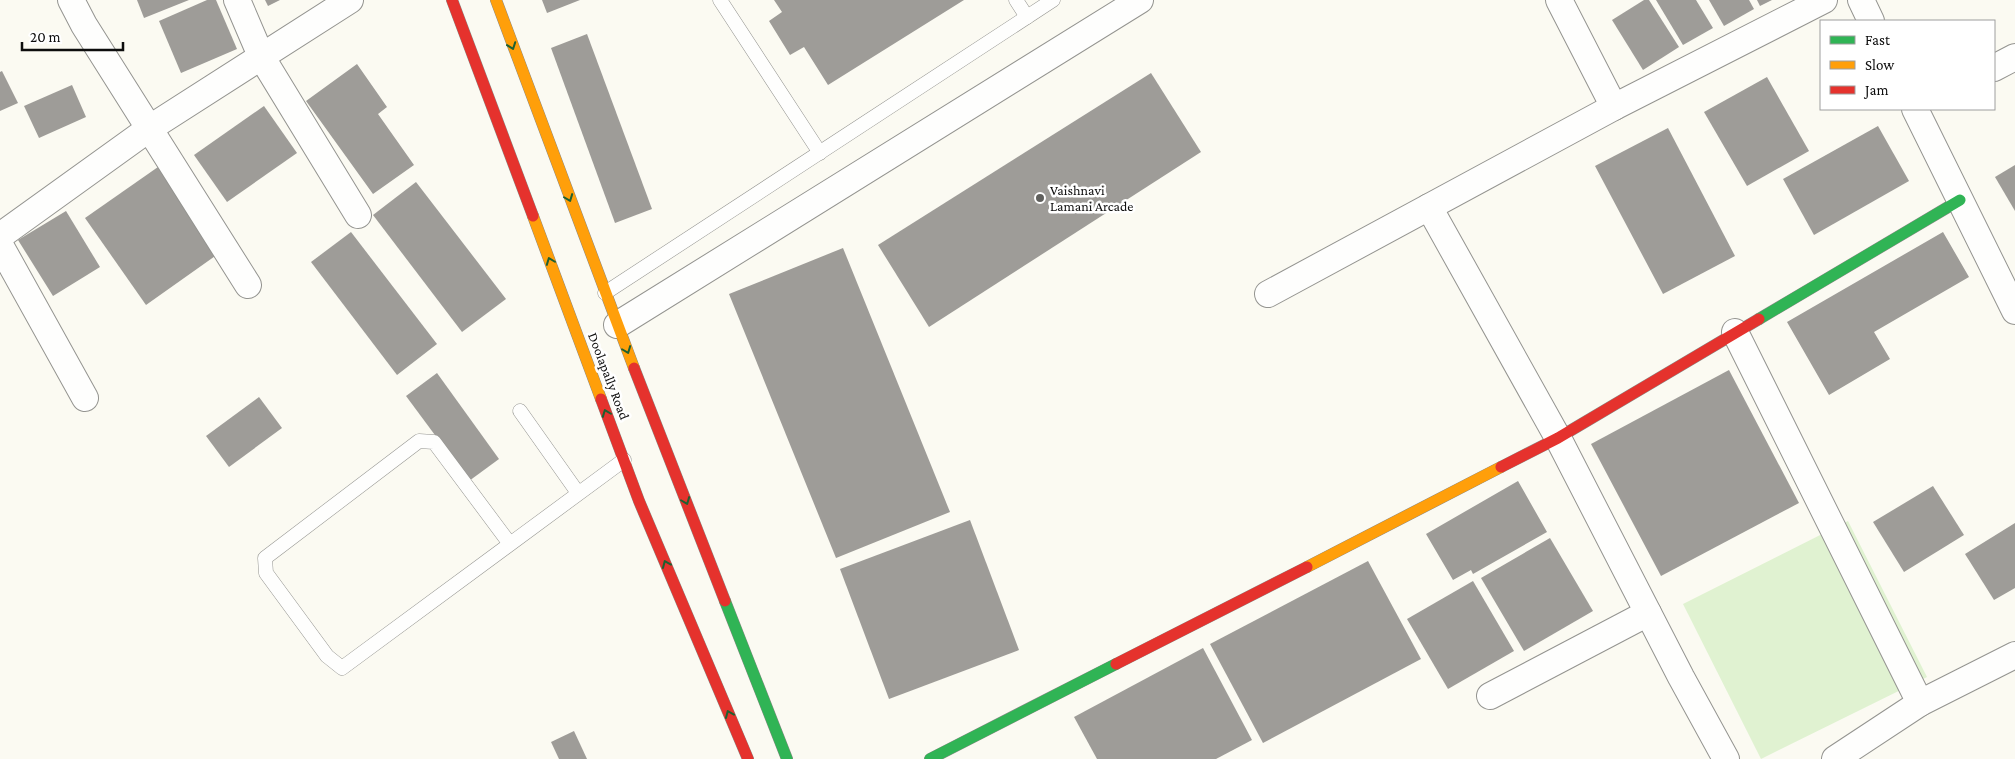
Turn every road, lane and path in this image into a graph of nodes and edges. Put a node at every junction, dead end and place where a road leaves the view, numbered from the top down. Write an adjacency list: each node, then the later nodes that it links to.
1 (72, 0): 20 (street)
2 (237, 0): 15 (street)
3 (350, 0): 15 (street)
4 (452, 0): 36 (main road, Doolapally Road, one-way to 4)
5 (496, 0): 28 (main road, Doolapally Road, one-way to 28)
6 (720, 0): 21 (lane)
7 (1016, 0): 13 (lane)
8 (1053, 0): 13 (lane)
9 (1140, 0): 31 (street)
10 (1559, 0): 18 (street)
11 (1824, 0): 18 (street)
12 (1861, 0): 14 (street)
13 (1027, 17): 21 (lane)
14 (1871, 20)
15 (261, 56): 20 (street); 24 (street)
16 (2015, 56): 17 (street)
17 (1995, 67)
18 (1614, 107): 23 (street)
19 (1915, 110): 22 (street)
20 (150, 128): 25 (street); 27 (street)
21 (820, 153): 28 (lane)
22 (1960, 200): 30 (street); 32 (main road)
23 (1429, 207): 29 (street); 35 (street)
24 (358, 215)
25 (0, 236)
26 (0, 245): 33 (street)
27 (248, 285)
28 (605, 293): 31 (main road, Doolapally Road)
29 (1268, 294)
30 (2015, 311)
31 (618, 326): 44 (main road, Doolapally Road, one-way to 44)
32 (1734, 332): 35 (main road); 42 (street)
33 (85, 398)
34 (520, 411): 37 (lane)
35 (1558, 438): 39 (street); 45 (main road)
36 (624, 460): 37 (lane); 43 (main road, Doolapally Road, one-way to 36)
37 (578, 494): 38 (lane)
38 (510, 544): 38 (lane)
39 (1648, 613): 41 (street); 46 (street)
40 (2015, 655): 42 (street)
41 (1490, 696)
42 (1920, 704): 47 (street)
43 (748, 759)
44 (787, 759)
45 (930, 759)
46 (1726, 759)
47 (1836, 759)

